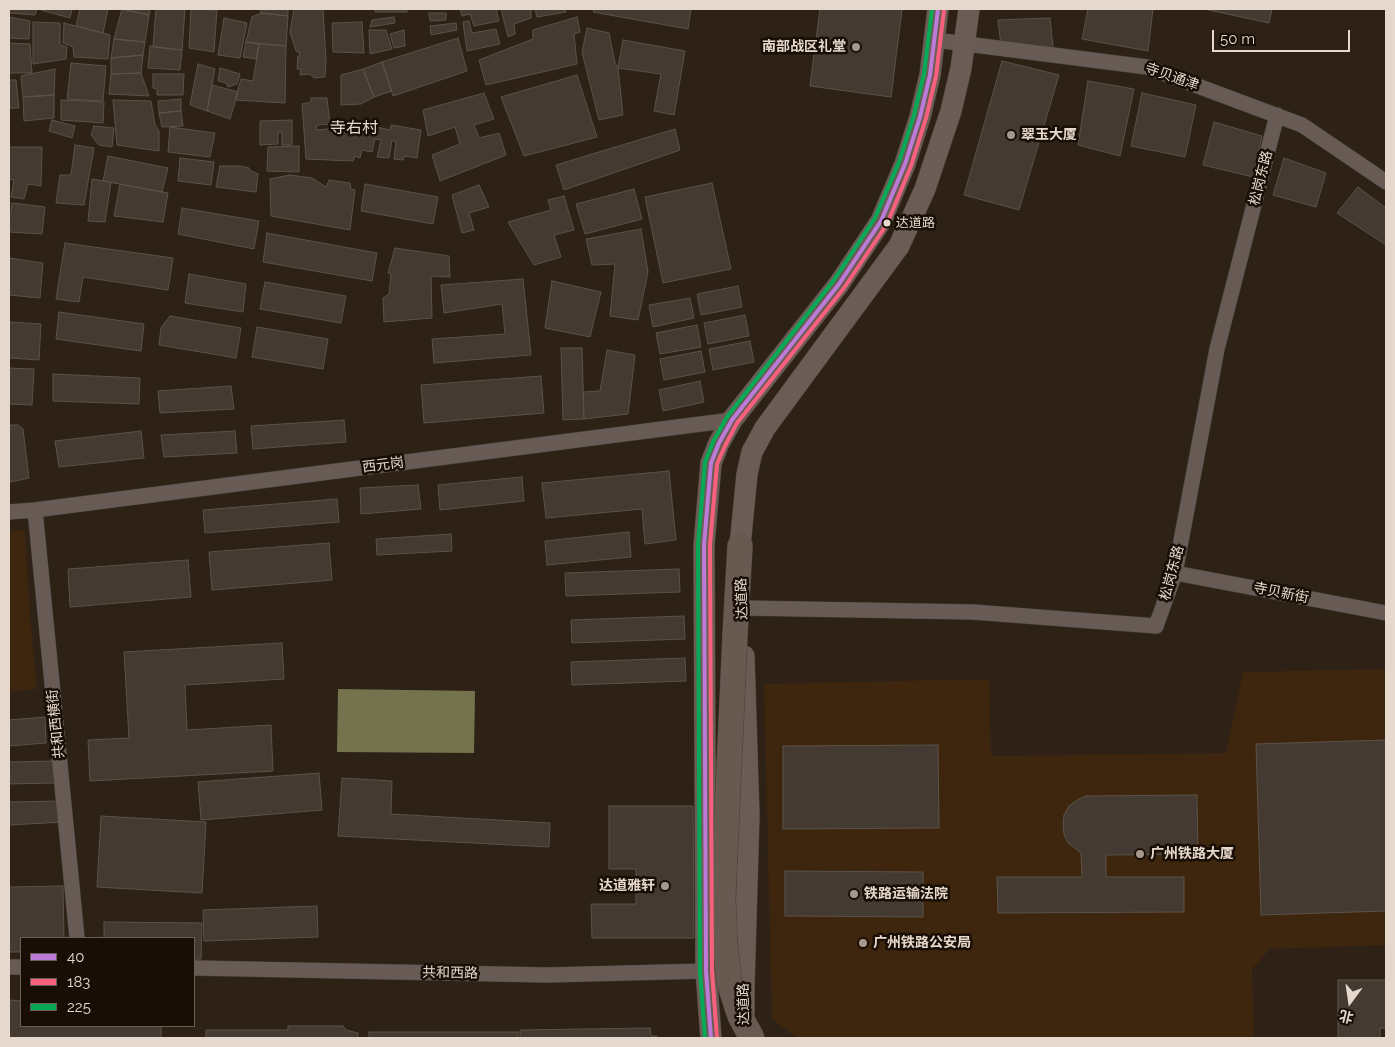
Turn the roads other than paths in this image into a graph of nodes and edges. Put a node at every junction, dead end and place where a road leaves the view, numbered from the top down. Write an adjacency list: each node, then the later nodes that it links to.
1 (938, 9): 3 (main road)
2 (969, 9): 4 (main road, 达道路)
3 (935, 40): 4 (street, 寺贝通津); 7 (main road)
4 (965, 44): 5 (street, 寺贝通津); 10 (main road, 达道路)
5 (1276, 115): 6 (street, 寺贝通津); 11 (street, 松岗东路)
6 (1386, 182)
7 (732, 420): 8 (street, 西元岗); 16 (main road)
8 (35, 510): 9 (street, 西元岗); 14 (street, 共和西横街)
9 (9, 512)
10 (740, 546): 12 (main road, 达道路); 19 (highway, bridge)
11 (1175, 573): 12 (street, 松岗东路); 13 (street, 寺贝新街)
12 (743, 608): 18 (main road, 达道路)
13 (1386, 613)
14 (77, 937)
15 (195, 968): 16 (street, 共和西路)
16 (706, 971): 17 (main road)
17 (711, 1038)
18 (745, 1038)
19 (752, 1038)

